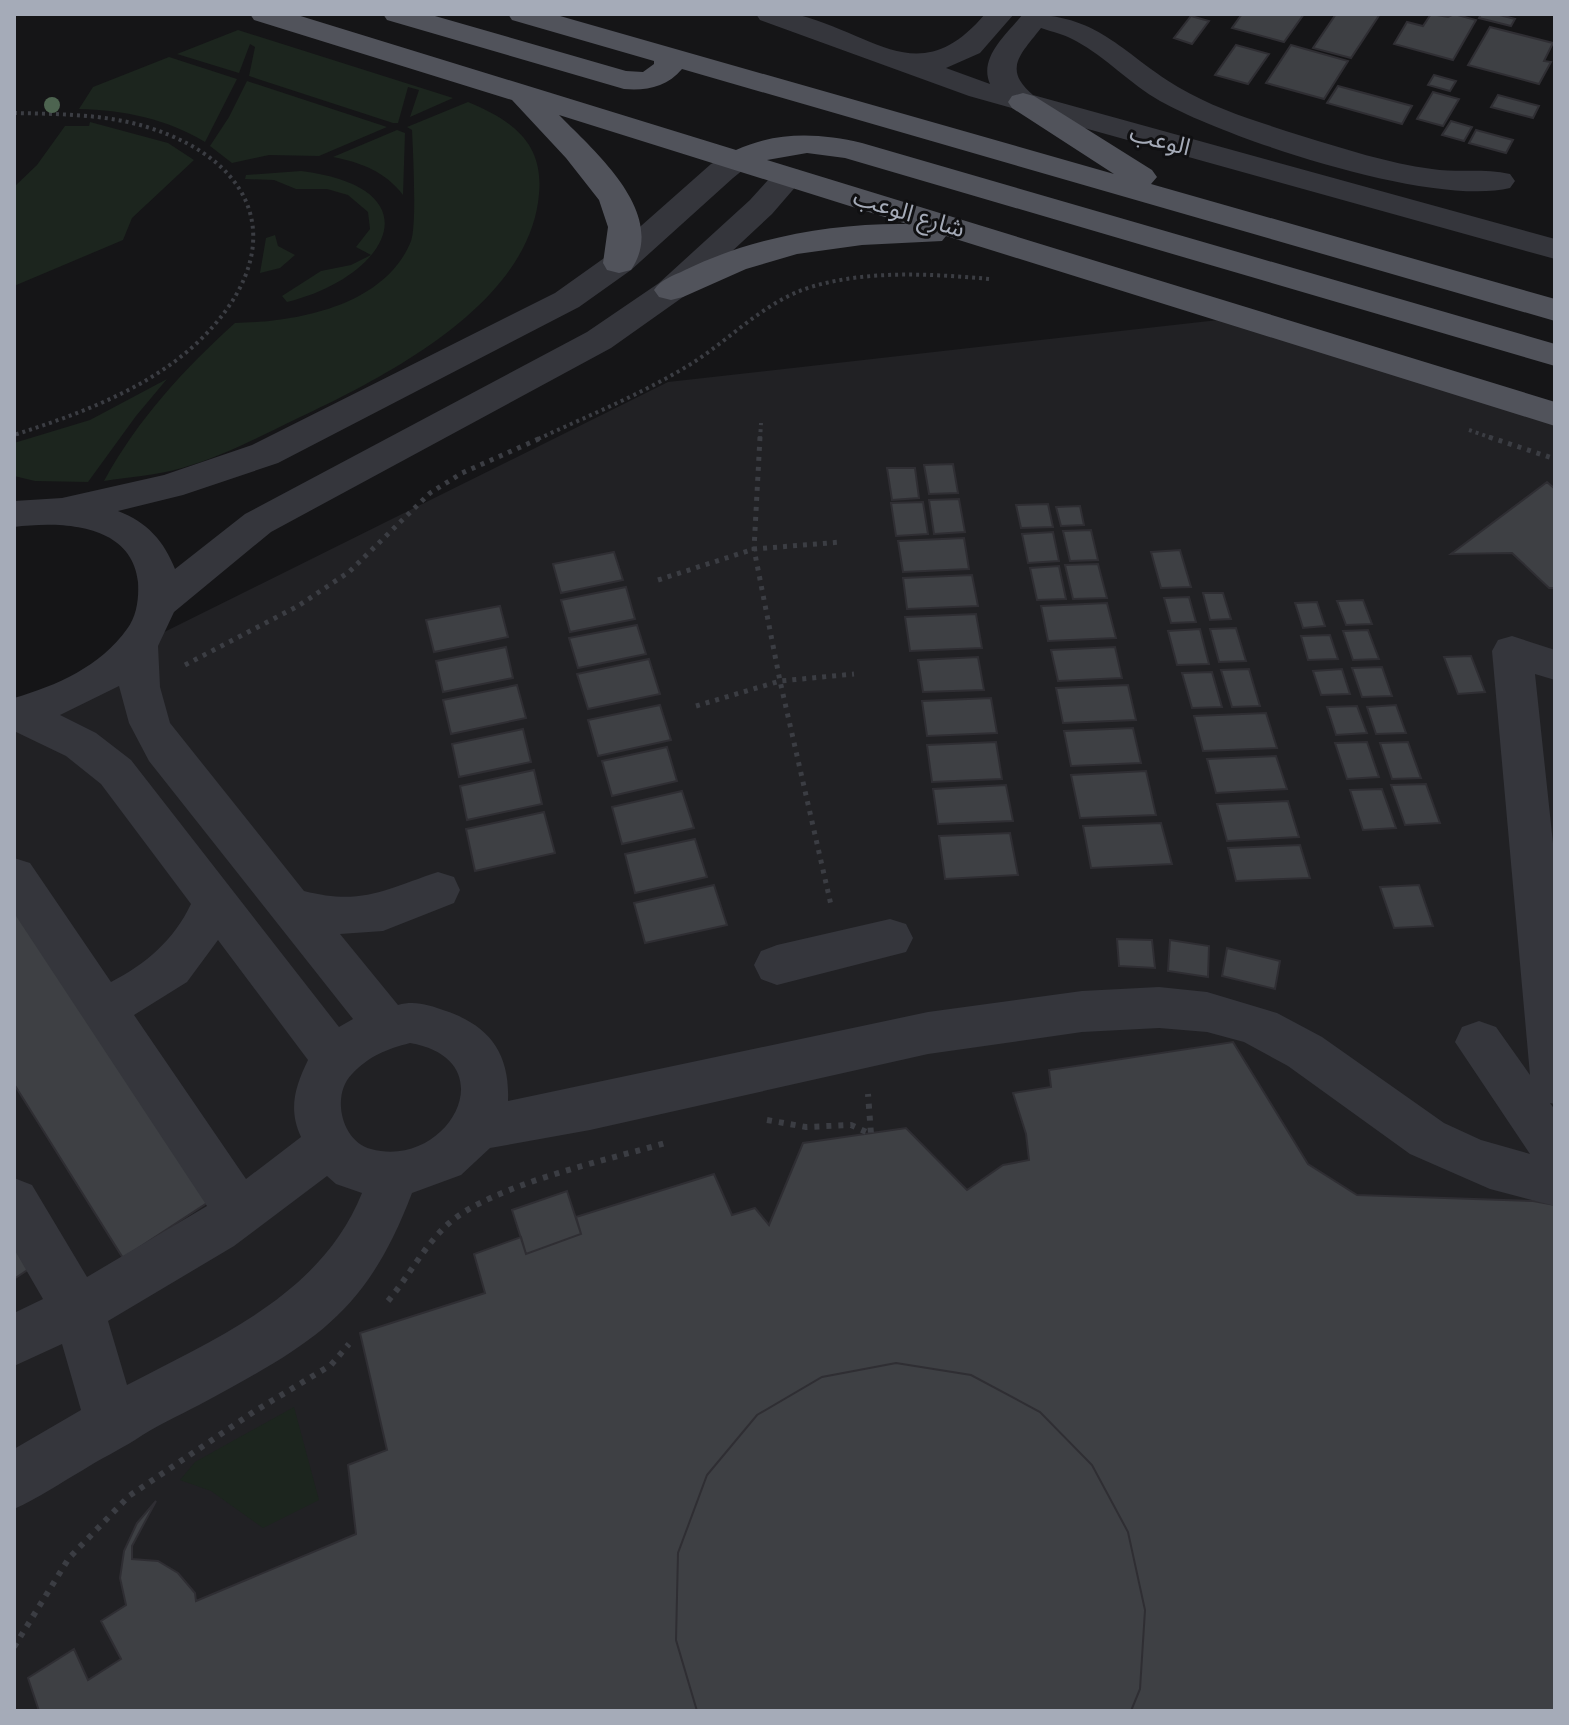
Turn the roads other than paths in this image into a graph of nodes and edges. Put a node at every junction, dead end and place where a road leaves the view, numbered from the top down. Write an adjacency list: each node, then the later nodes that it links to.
1 (264, 14): 12 (main road, شارع الوعب)
2 (397, 14): 9 (main road)
3 (522, 14): 8 (main road)
4 (570, 14): 8 (main road)
5 (770, 14): 10 (street, الوعب)
6 (1000, 14): 10 (street)
7 (1037, 15): 13 (street); 17 (street)
8 (594, 35): 9 (main road)
9 (669, 56): 11 (main road)
10 (900, 63): 13 (street, الوعب)
11 (739, 76): 14 (main road); 18 (main road)
12 (521, 92): 15 (main road, شارع الوعب); 21 (main road)
13 (1023, 102): 18 (main road); 20 (street, الوعب)
14 (799, 141): 15 (main road); 16 (main road); 24 (main road)
15 (738, 161): 16 (main road, شارع الوعب); 21 (street)
16 (788, 177): 19 (main road, شارع الوعب); 22 (street)
17 (1499, 181)
18 (1183, 204): 23 (main road)
19 (1021, 247): 22 (main road); 25 (main road, شارع الوعب)
20 (1555, 249)
21 (619, 263): 26 (street)
22 (671, 290): 27 (street)
23 (1555, 310)
24 (1555, 355)
25 (1555, 414)
26 (30, 509): 27 (street)
27 (157, 605): 28 (street)
28 (138, 645): 30 (street); 34 (street)
29 (1555, 665): 40 (street)
30 (14, 714): 33 (street)
31 (14, 876): 37 (street)
32 (438, 890): 34 (street)
33 (214, 902): 37 (street); 39 (street)
34 (290, 906): 38 (street)
35 (890, 938): 36 (street)
36 (777, 965)
37 (103, 1008): 47 (street)
38 (386, 1026): 39 (street); 41 (street)
39 (334, 1057): 42 (street)
40 (1554, 1078): 43 (street)
41 (475, 1128): 44 (street); 45 (street)
42 (327, 1146): 44 (street); 47 (street)
43 (1555, 1150)
44 (393, 1176): 50 (street)
45 (1555, 1183)
46 (14, 1202): 48 (street)
47 (240, 1213): 48 (street)
48 (78, 1310): 49 (street); 50 (street)
49 (14, 1340)
50 (112, 1424): 51 (street)
51 (17, 1490)

